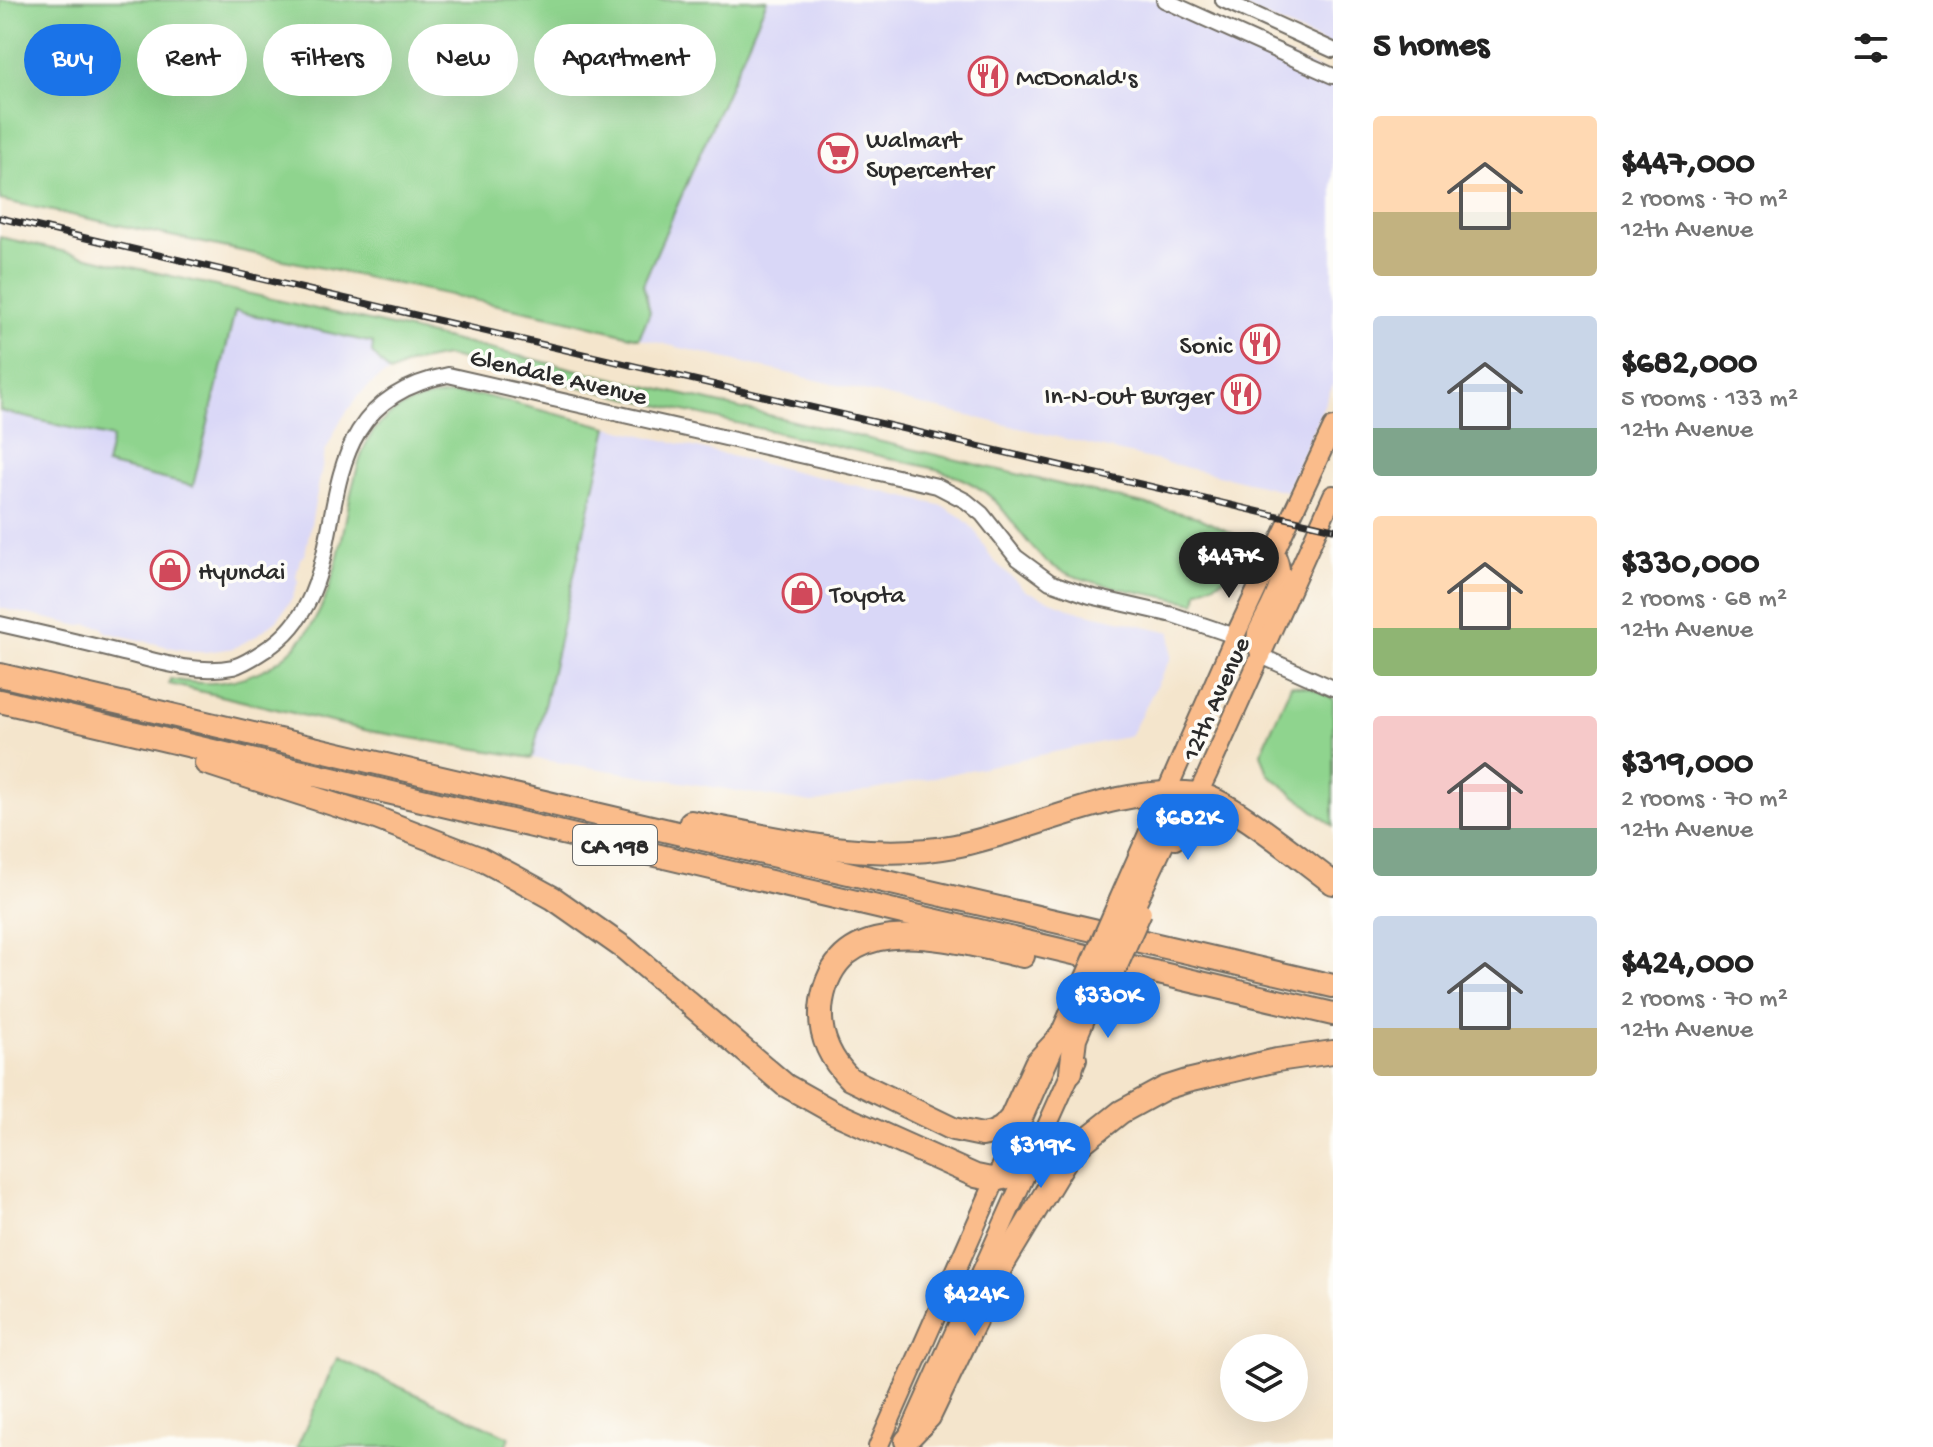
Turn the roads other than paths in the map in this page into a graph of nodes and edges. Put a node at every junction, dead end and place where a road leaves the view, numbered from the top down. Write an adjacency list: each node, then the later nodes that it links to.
1 (1164, 0): 4 (street)
2 (1223, 0): 3 (street)
3 (1333, 50)
4 (1333, 76)
5 (1333, 427): 7 (main road, 12th Avenue)
6 (1333, 495): 10 (main road, 12th Avenue)
7 (1274, 552): 9 (main road, 12th Avenue); 10 (main road)
8 (0, 624): 9 (street, Glendale Avenue)
9 (1235, 636): 16 (main road, 12th Avenue)
10 (1261, 656): 12 (street); 17 (main road, 12th Avenue)
11 (0, 675): 15 (highway, CA 198)
12 (1333, 688)
13 (0, 701): 14 (highway, CA 198)
14 (91, 723): 20 (highway, CA 198); 28 (highway)
15 (426, 773): 16 (highway); 21 (highway, CA 198)
16 (1167, 793): 17 (highway); 19 (highway)
17 (1198, 794): 18 (highway); 19 (main road, 12th Avenue)
18 (1333, 883)
19 (1130, 909): 22 (highway, bridge)
20 (1138, 968): 23 (highway, CA 198); 24 (highway)
21 (1333, 986)
22 (1095, 988): 24 (main road); 26 (highway)
23 (1333, 1014)
24 (1061, 1036): 28 (main road)
25 (1333, 1052): 29 (highway)
26 (1071, 1072): 27 (main road)
27 (1035, 1151): 28 (highway); 29 (main road)
28 (996, 1181): 30 (main road)
29 (904, 1444)
30 (878, 1447)

